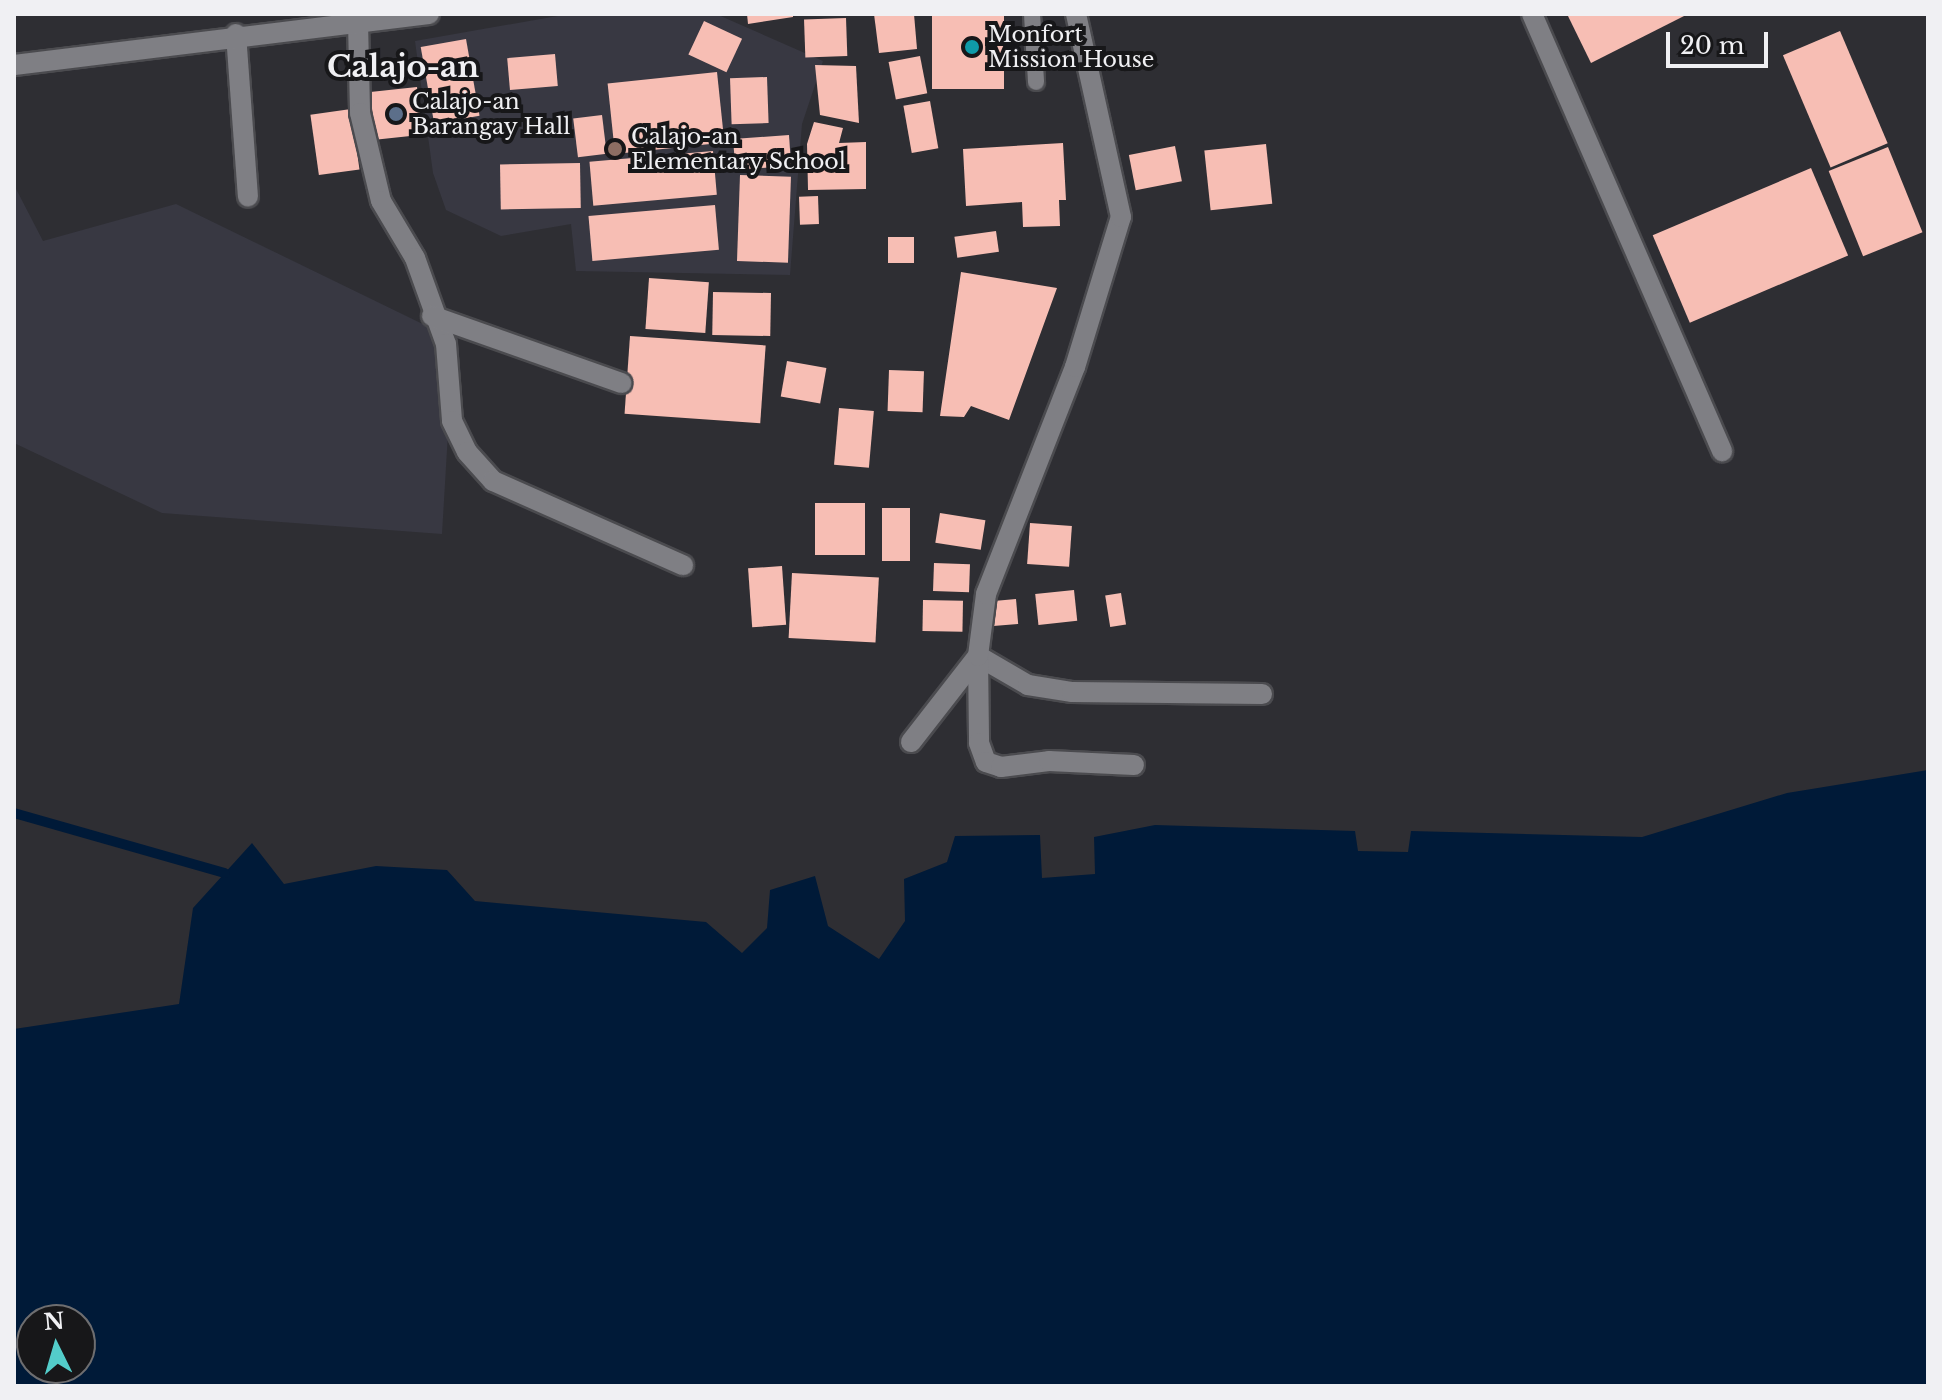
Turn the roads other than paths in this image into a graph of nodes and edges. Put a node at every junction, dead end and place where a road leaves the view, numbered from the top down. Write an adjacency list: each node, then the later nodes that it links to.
1 (429, 14): 5 (street)
2 (1032, 14): 8 (lane)
3 (1076, 14): 14 (street)
4 (1532, 14): 12 (street)
5 (358, 22): 6 (street); 10 (street)
6 (236, 34): 7 (street); 9 (street)
7 (14, 65)
8 (1036, 82)
9 (248, 197)
10 (432, 316): 11 (street); 13 (street)
11 (621, 383)
12 (1722, 451)
13 (683, 565)
14 (978, 656): 15 (street); 16 (street); 17 (street)
15 (1262, 694)
16 (911, 742)
17 (1134, 765)

